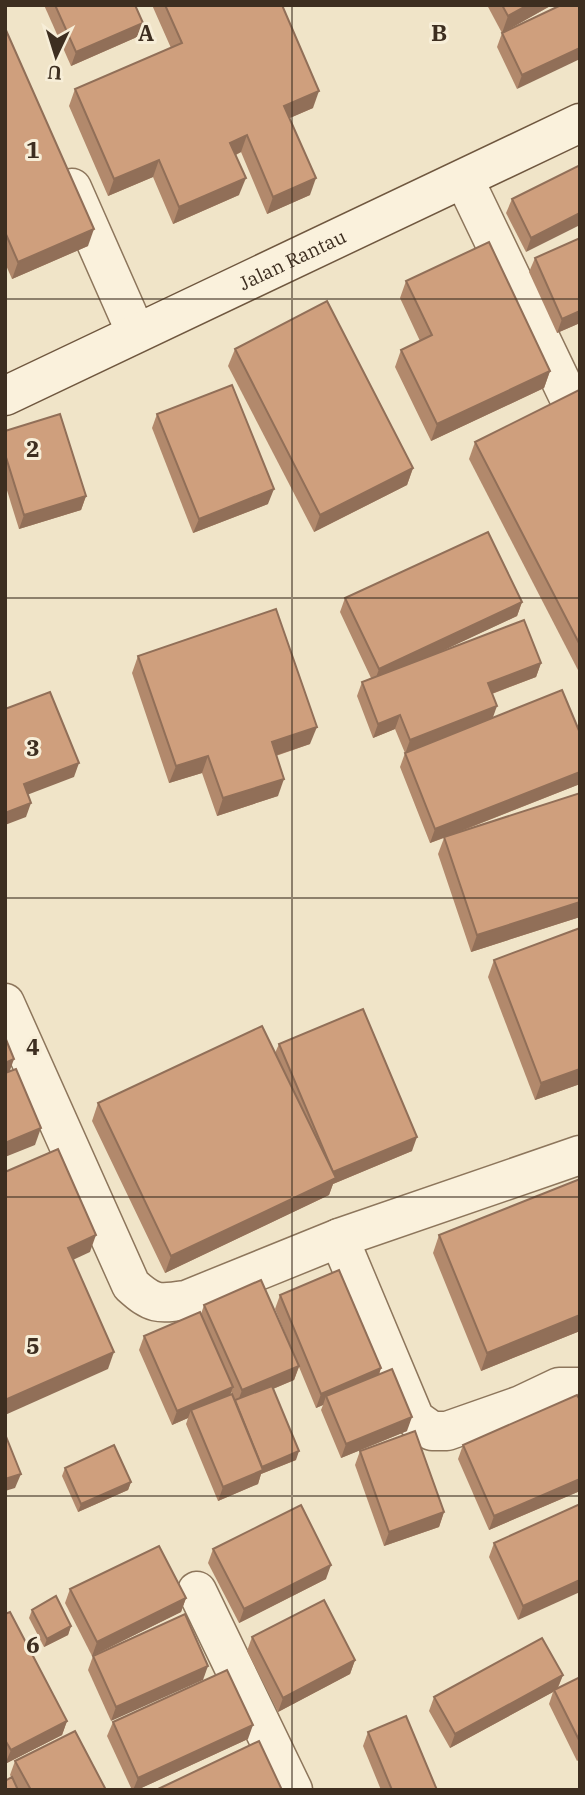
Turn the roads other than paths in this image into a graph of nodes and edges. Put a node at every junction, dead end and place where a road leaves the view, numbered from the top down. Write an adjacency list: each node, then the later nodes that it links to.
1 (580, 123): 3 (street, Jalan Rantau)
2 (57, 156): 4 (street)
3 (464, 179): 4 (street, Jalan Rantau); 6 (street)
4 (136, 333): 5 (street, Jalan Rantau)
5 (5, 397)
6 (580, 421)
7 (5, 1003): 9 (street)
8 (580, 1155): 9 (street)
9 (340, 1238): 10 (street)
10 (580, 1387)
11 (197, 1591): 12 (street)
12 (293, 1790)

